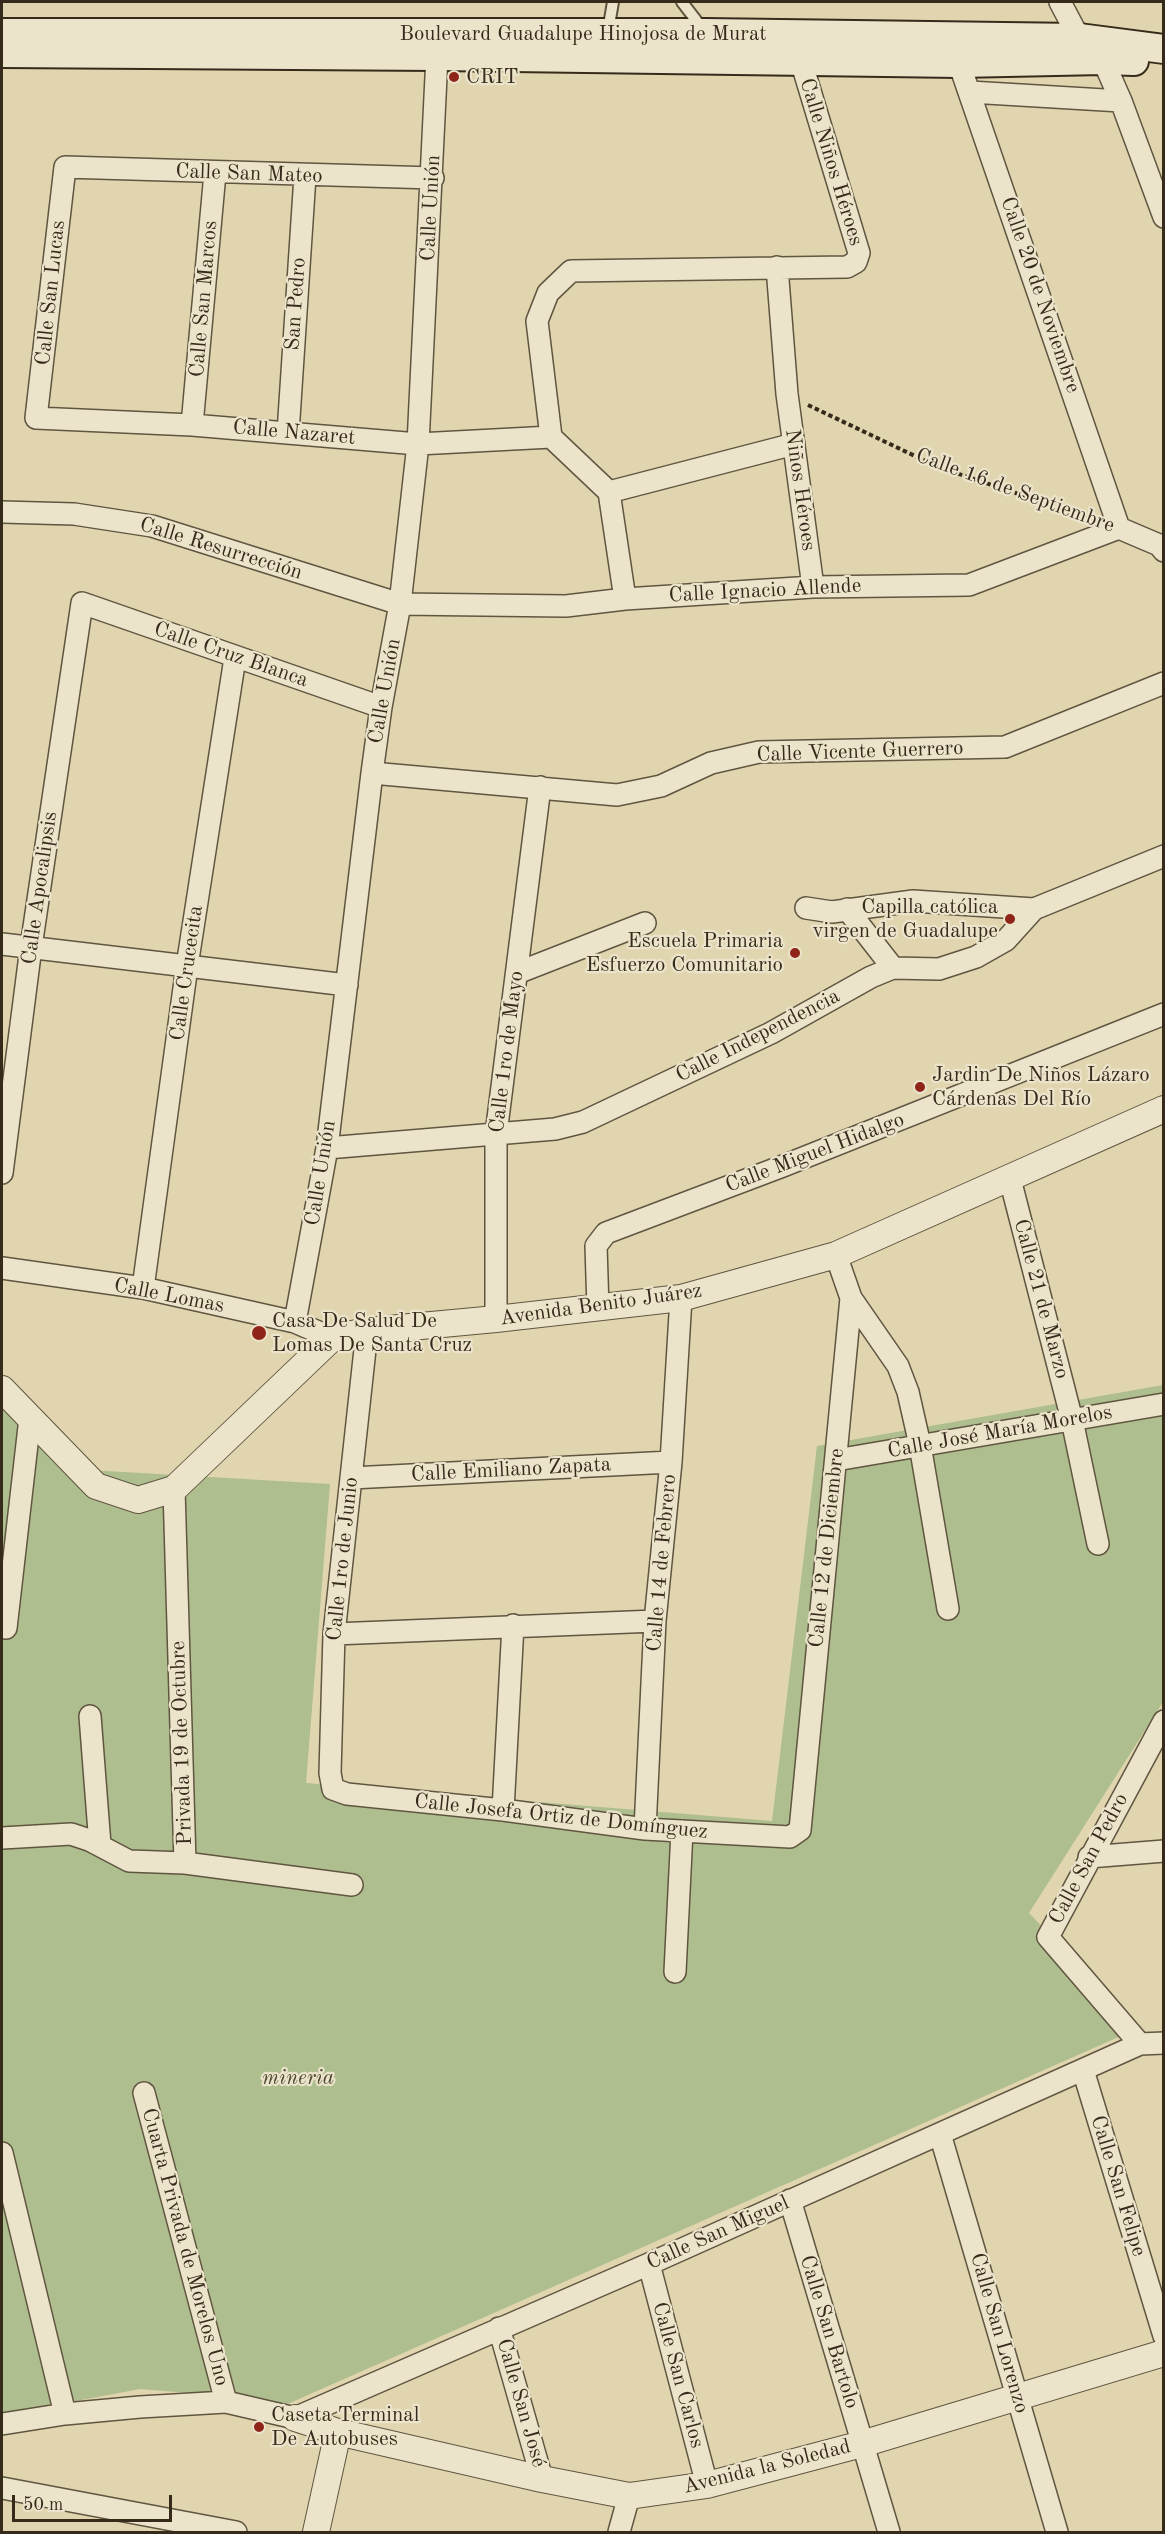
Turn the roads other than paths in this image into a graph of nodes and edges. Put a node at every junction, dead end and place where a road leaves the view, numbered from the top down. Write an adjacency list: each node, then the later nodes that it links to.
1 (613, 2): 6 (lane)
2 (682, 2): 5 (lane)
3 (1060, 2): 7 (street)
4 (2, 33): 6 (main road, Boulevard Guadalupe Hinojosa de Murat)
5 (705, 33): 6 (main road, Boulevard Guadalupe Hinojosa de Murat); 7 (main road, Boulevard Guadalupe Hinojosa de Murat)
6 (607, 34)
7 (1078, 38): 8 (main road, Boulevard Guadalupe Hinojosa de Murat); 11 (street)
8 (1164, 49)
9 (2, 53): 10 (main road, Boulevard Guadalupe Hinojosa de Murat)
10 (437, 56): 12 (main road, Boulevard Guadalupe Hinojosa de Murat); 20 (street, Calle Unión)
11 (1103, 60): 13 (main road, Boulevard Guadalupe Hinojosa de Murat); 14 (main road, Boulevard Guadalupe Hinojosa de Murat); 16 (street)
12 (801, 61): 13 (main road, Boulevard Guadalupe Hinojosa de Murat); 22 (street, Calle Niños Héroes)
13 (959, 63): 15 (street, Calle 20 de Noviembre)
14 (1164, 63)
15 (970, 92): 16 (street); 31 (street, Calle 20 de Noviembre)
16 (1121, 100): 21 (street)
17 (65, 167): 18 (street, Calle San Mateo); 23 (street, Calle San Lucas)
18 (215, 173): 19 (street, Calle San Mateo); 24 (street, Calle San Marcos)
19 (305, 176): 20 (street, Calle San Mateo); 25 (street, San Pedro)
20 (433, 178): 27 (street, Calle Unión)
21 (1164, 217)
22 (777, 267): 26 (street); 28 (street, Niños Héroes)
23 (36, 418): 24 (street, Calle Nazaret)
24 (192, 425): 25 (street, Calle Nazaret)
25 (288, 433): 27 (street, Calle Nazaret)
26 (551, 437): 27 (street, Calle Nazaret); 29 (street)
27 (418, 444): 36 (street, Calle Unión)
28 (794, 444): 29 (street); 33 (street, Niños Héroes)
29 (609, 492): 34 (street)
30 (2, 512): 36 (street, Calle Resurrección)
31 (1119, 528): 32 (street, Calle 16 de Septiembre); 33 (street, Calle Ignacio Allende)
32 (1164, 551)
33 (813, 586): 34 (street, Calle Ignacio Allende)
34 (625, 599): 36 (street, Calle Ignacio Allende)
35 (82, 603): 37 (street, Calle Cruz Blanca); 48 (street, Calle Apocalipsis)
36 (400, 604): 39 (street, Calle Unión)
37 (235, 658): 39 (street, Calle Cruz Blanca); 49 (street, Calle Crucecita)
38 (1164, 683): 41 (street, Calle Vicente Guerrero)
39 (381, 706): 40 (street, Calle Unión)
40 (372, 773): 41 (street, Calle Vicente Guerrero); 52 (street, Calle Unión)
41 (540, 787): 51 (street, Calle 1ro de Mayo)
42 (1164, 856): 45 (street, Calle Independencia)
43 (806, 908): 44 (street)
44 (847, 909): 45 (street); 50 (street)
45 (1034, 909): 50 (street, Calle Independencia)
46 (645, 923): 51 (street)
47 (2, 944): 48 (street)
48 (31, 947): 49 (street); 57 (street, Calle Apocalipsis)
49 (187, 966): 52 (street); 61 (street, Calle Crucecita)
50 (893, 968): 55 (street, Calle Independencia)
51 (517, 973): 55 (street, Calle 1ro de Mayo)
52 (347, 985): 56 (street, Calle Unión)
53 (1164, 1014): 64 (street, Calle Miguel Hidalgo)
54 (1164, 1108): 58 (street, Avenida Benito Juárez)
55 (496, 1134): 56 (street, Calle Independencia); 65 (street, Calle 1ro de Mayo)
56 (327, 1148): 66 (street, Calle Unión)
57 (2, 1173)
58 (1010, 1179): 59 (street, Avenida Benito Juárez); 72 (street, Calle 21 de Marzo)
59 (836, 1255): 62 (street, Avenida Benito Juárez); 63 (street, Calle 12 de Diciembre)
60 (2, 1268): 61 (street, Calle Lomas)
61 (143, 1288): 66 (street, Calle Lomas)
62 (681, 1298): 64 (street, Avenida Benito Juárez); 75 (street, Calle 14 de Febrero)
63 (851, 1298): 73 (street); 74 (street, Calle 12 de Diciembre)
64 (598, 1309): 65 (street, Avenida Benito Juárez)
65 (496, 1319): 67 (street, Avenida Benito Juárez)
66 (295, 1322): 68 (street, Calle Lomas)
67 (367, 1331): 68 (street, Avenida Benito Juárez); 76 (street, Calle 1ro de Junio)
68 (332, 1338): 77 (street)
69 (2, 1389): 71 (street)
70 (1164, 1404): 72 (street, Calle José María Morelos)
71 (30, 1418): 77 (street); 82 (street)
72 (1072, 1420): 73 (street, Calle José María Morelos); 78 (street, Calle 21 de Marzo)
73 (920, 1445): 74 (street, Calle José María Morelos); 79 (street)
74 (836, 1460): 91 (street, Calle 12 de Diciembre)
75 (671, 1462): 76 (street, Calle Emiliano Zapata); 80 (street, Calle 14 de Febrero)
76 (351, 1478): 83 (street, Calle 1ro de Junio)
77 (174, 1489): 96 (street, Privada 19 de Octubre)
78 (1098, 1545)
79 (948, 1609)
80 (655, 1621): 81 (street); 89 (street, Calle 14 de Febrero)
81 (513, 1625): 83 (street); 88 (street)
82 (6, 1629)
83 (334, 1634): 87 (street, Calle 1ro de Junio)
84 (90, 1716): 93 (street)
85 (1164, 1721): 86 (street, Calle San Pedro)
86 (1156, 1746): 95 (street, Calle San Pedro)
87 (333, 1788): 88 (street, Calle Josefa Ortiz de Domínguez)
88 (503, 1810): 89 (street, Calle Josefa Ortiz de Domínguez)
89 (645, 1829): 90 (street, Calle Josefa Ortiz de Domínguez)
90 (681, 1832): 91 (street, Calle Josefa Ortiz de Domínguez); 98 (street)
91 (790, 1837)
92 (2, 1838): 93 (street)
93 (100, 1845): 96 (street)
94 (1164, 1851): 95 (street)
95 (1089, 1857): 100 (street, Calle San Pedro)
96 (185, 1863): 97 (street, Privada 19 de Octubre)
97 (352, 1885)
98 (675, 1972)
99 (1164, 2043): 100 (street)
100 (1140, 2044): 101 (street, Calle San Miguel)
101 (1083, 2070): 103 (street, Calle San Miguel); 108 (street, Calle San Felipe)
102 (144, 2092): 111 (street, Cuarta Privada de Morelos Uno)
103 (940, 2134): 105 (street, Calle San Miguel); 110 (street, Calle San Lorenzo)
104 (2, 2153): 112 (street)
105 (790, 2200): 106 (street, Calle San Miguel); 116 (street, Calle San Bartolo)
106 (649, 2264): 107 (street, Calle San Miguel); 118 (street, Calle San Carlos)
107 (499, 2328): 113 (street, Calle San Miguel); 117 (street, Calle San José)
108 (1164, 2336)
109 (1164, 2353): 110 (street, Avenida la Soledad)
110 (1018, 2397): 116 (street, Avenida la Soledad); 125 (street, Calle San Lorenzo)
111 (226, 2402): 112 (street); 113 (street)
112 (65, 2414): 114 (street)
113 (295, 2418): 115 (street, Avenida la Soledad)
114 (2, 2424)
115 (338, 2432): 117 (street, Avenida la Soledad); 122 (street)
116 (862, 2444): 118 (street, Avenida la Soledad); 124 (street, Calle San Bartolo)
117 (542, 2479): 120 (street, Avenida la Soledad)
118 (707, 2485): 120 (street, Avenida la Soledad)
119 (2, 2488): 121 (street)
120 (629, 2496): 123 (street)
121 (236, 2532)
122 (316, 2532)
123 (619, 2532)
124 (889, 2532)
125 (1057, 2532)

